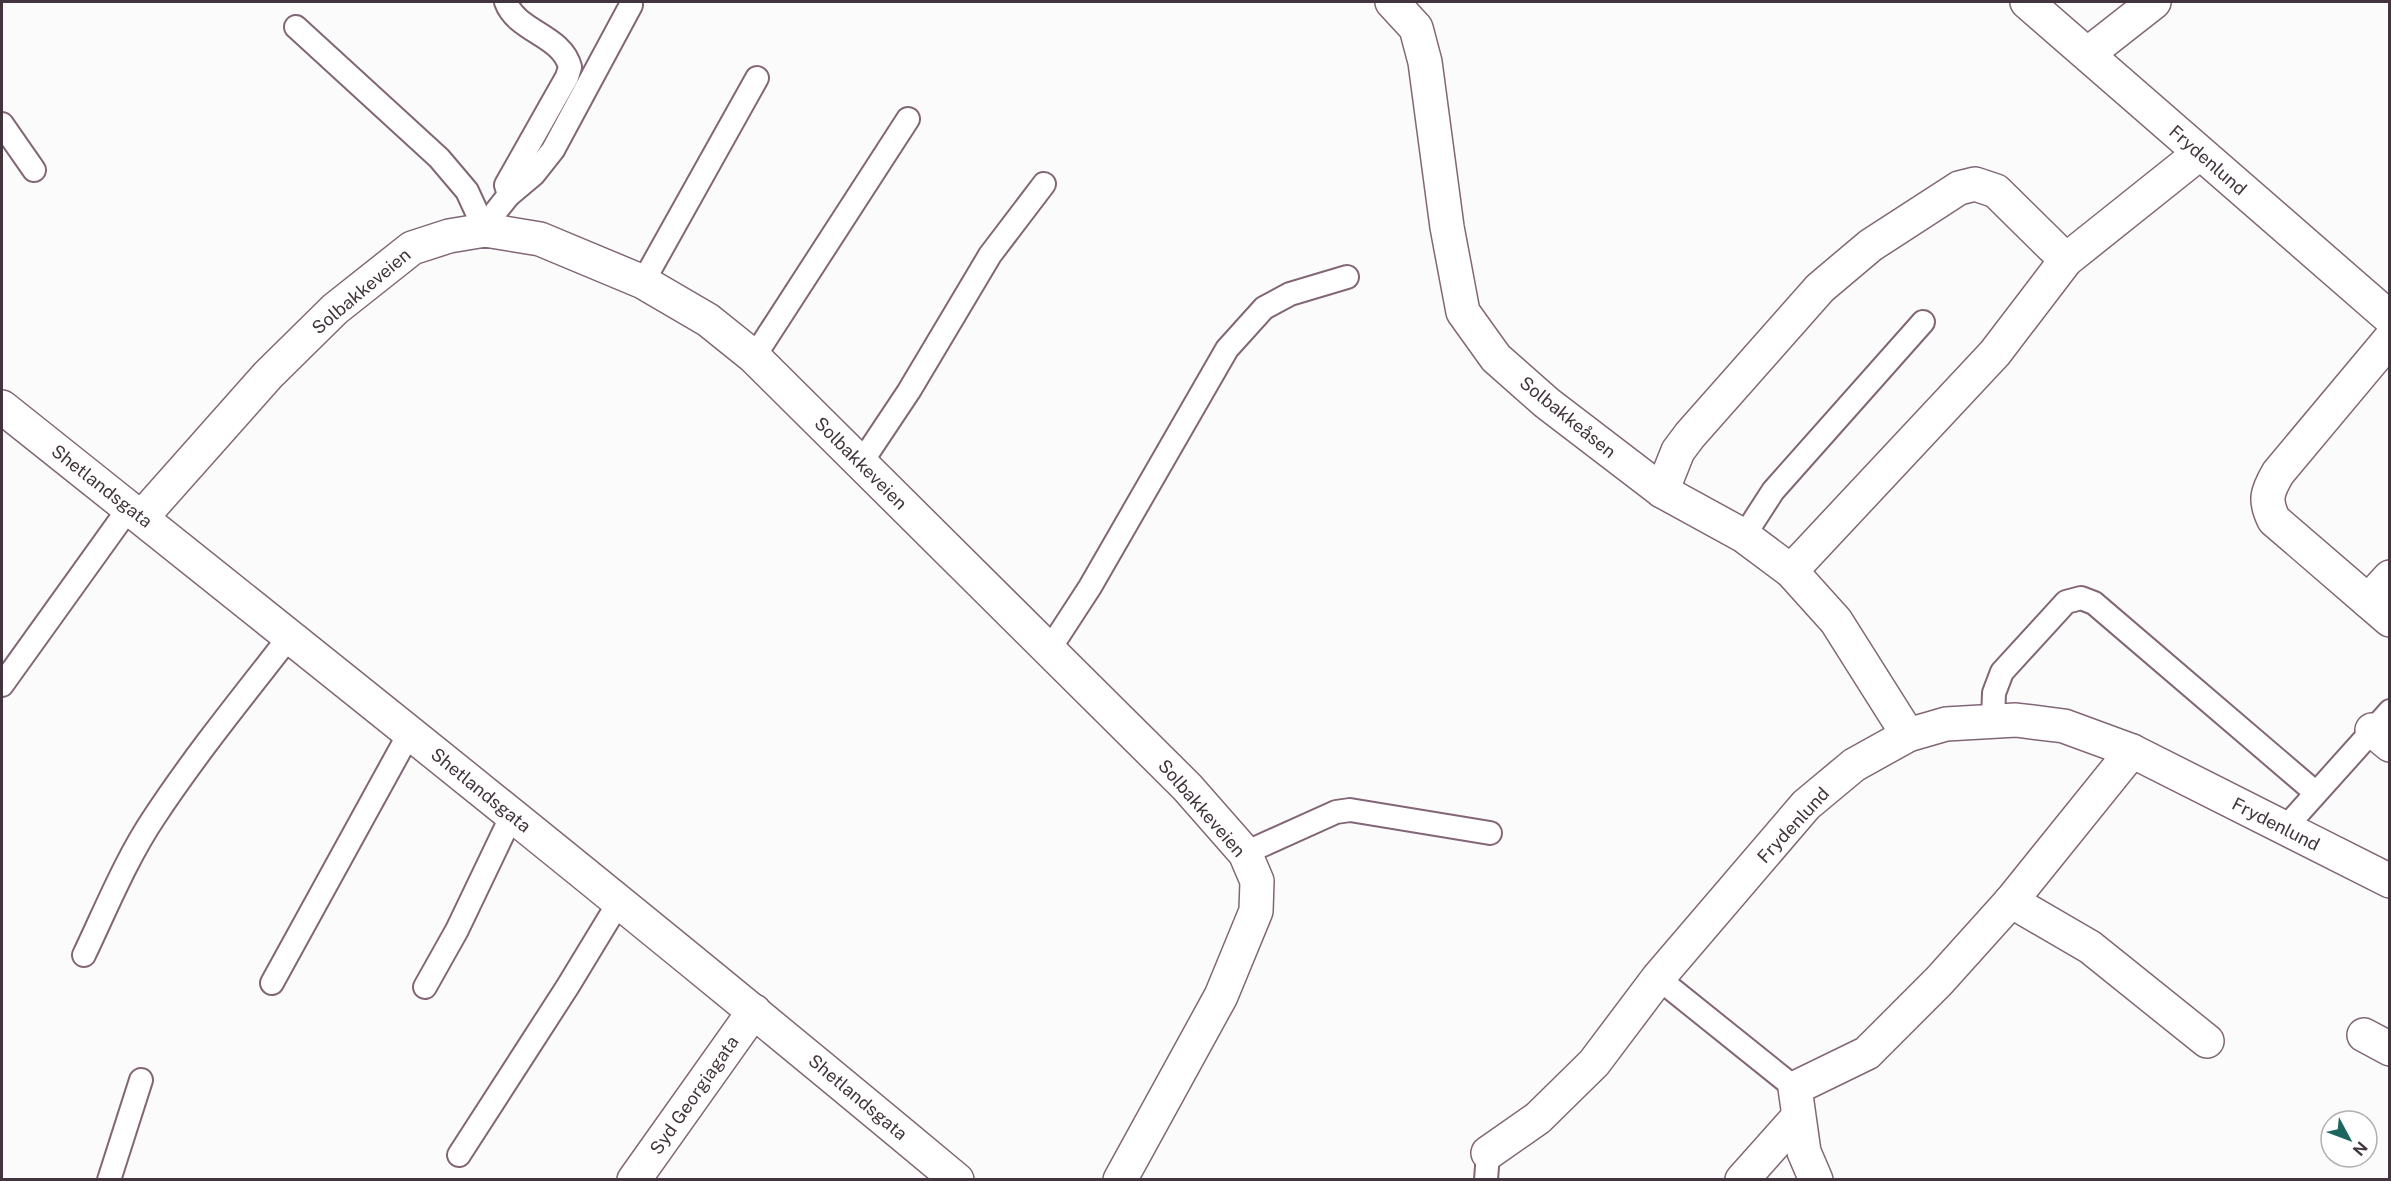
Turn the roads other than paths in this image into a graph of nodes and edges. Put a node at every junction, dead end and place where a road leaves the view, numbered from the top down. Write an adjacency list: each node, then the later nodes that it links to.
1 (506, 2): 14 (lane)
2 (1392, 2): 25 (street, Solbakkeåsen)
3 (2027, 2): 7 (street, Frydenlund)
4 (2154, 2): 7 (street)
5 (631, 4): 14 (lane)
6 (296, 27): 15 (lane)
7 (2089, 53): 11 (street, Frydenlund)
8 (756, 78): 18 (lane)
9 (908, 119): 22 (lane)
10 (2, 124): 12 (lane)
11 (2200, 153): 16 (street); 19 (street, Frydenlund)
12 (34, 170)
13 (1044, 184): 24 (lane)
14 (509, 195): 15 (lane)
15 (485, 230): 18 (street, Solbakkeveien); 26 (street, Solbakkeveien)
16 (2066, 260): 25 (street); 28 (street)
17 (1347, 277): 32 (lane)
18 (643, 282): 22 (street, Solbakkeveien)
19 (2390, 318)
20 (1923, 322): 27 (lane)
21 (2390, 339): 30 (street)
22 (754, 357): 24 (street, Solbakkeveien)
23 (2, 407): 26 (street, Shetlandsgata)
24 (861, 463): 32 (street, Solbakkeveien)
25 (1662, 491): 27 (street, Solbakkeåsen)
26 (135, 512): 31 (street, Shetlandsgata); 33 (lane)
27 (1744, 536): 28 (street, Solbakkeåsen)
28 (1791, 571): 37 (street, Solbakkeåsen)
29 (2390, 576): 30 (street)
30 (2379, 610)
31 (290, 636): 36 (street, Shetlandsgata); 47 (lane)
32 (1049, 650): 43 (street, Solbakkeveien)
33 (2, 685)
34 (1993, 721): 37 (street, Frydenlund); 38 (street, Frydenlund); 39 (lane)
35 (2384, 729): 39 (lane)
36 (410, 732): 40 (street, Shetlandsgata); 49 (lane)
37 (1908, 735): 48 (street, Frydenlund)
38 (2132, 750): 41 (street, Frydenlund); 45 (street)
39 (2316, 793): 41 (lane)
40 (512, 815): 46 (street, Shetlandsgata); 50 (lane)
41 (2285, 828): 44 (street, Frydenlund)
42 (1490, 833): 43 (lane)
43 (1245, 853): 60 (street, Solbakkeveien)
44 (2390, 881)
45 (2011, 901): 52 (street); 54 (street)
46 (619, 902): 51 (street, Shetlandsgata); 55 (lane)
47 (84, 955)
48 (1658, 978): 54 (lane); 56 (street, Frydenlund)
49 (272, 983)
50 (425, 987)
51 (754, 1011): 58 (street, Syd Georgiagata); 59 (street, Shetlandsgata)
52 (2207, 1041)
53 (141, 1080): 57 (lane)
54 (1796, 1103): 61 (street); 62 (street)
55 (459, 1155)
56 (1487, 1166)
57 (109, 1179)
58 (634, 1179)
59 (957, 1179)
60 (1120, 1179)
61 (1742, 1179)
62 (1816, 1179)

